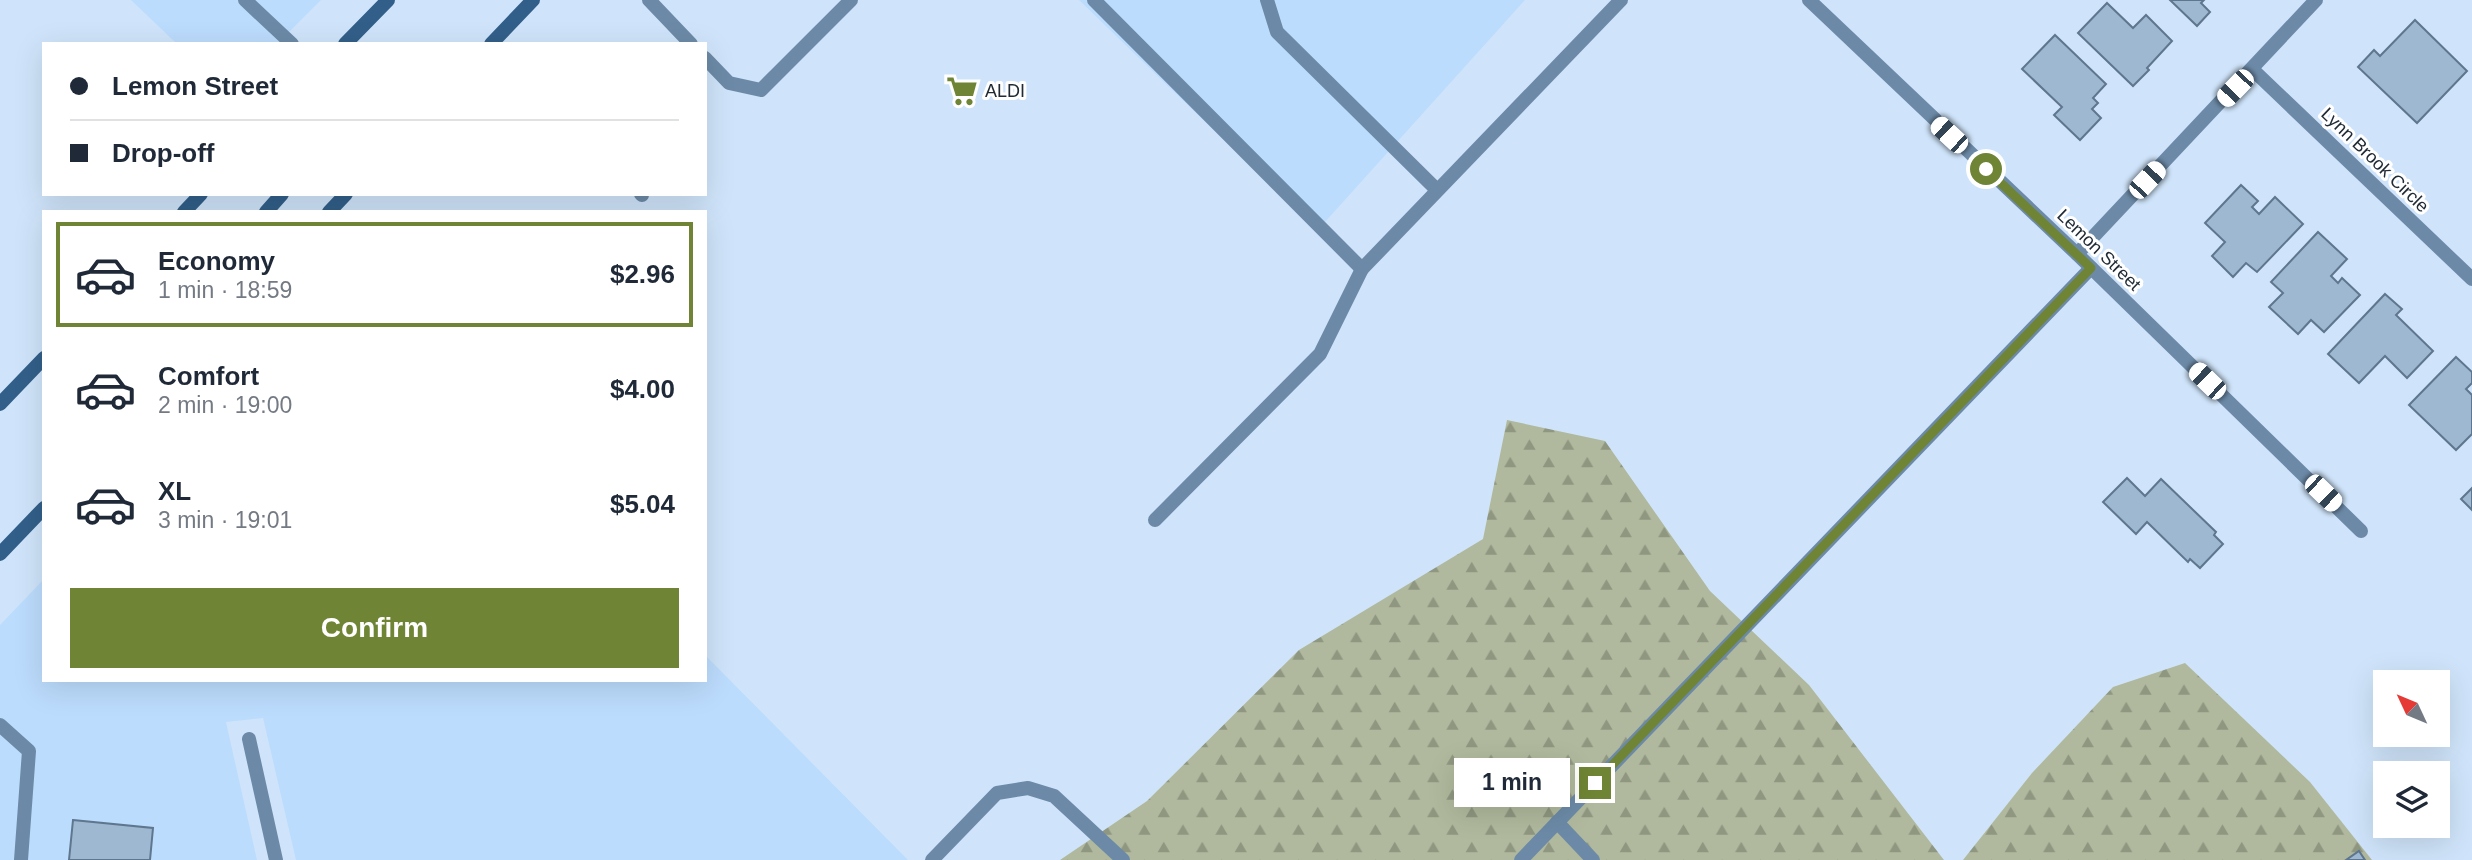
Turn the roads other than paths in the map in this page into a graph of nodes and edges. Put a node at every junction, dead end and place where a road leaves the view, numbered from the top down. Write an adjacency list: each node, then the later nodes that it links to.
1 (245, 0): 11 (street)
2 (388, 0): 12 (main road)
3 (533, 0): 13 (main road)
4 (649, 0): 14 (street)
5 (851, 0): 15 (street)
6 (1094, 0): 26 (street)
7 (1267, 0): 17 (street)
8 (1620, 0): 17 (street)
9 (1809, 0): 24 (street, Lemon Street)
10 (2316, 0): 16 (street)
11 (290, 42)
12 (347, 42)
13 (493, 42)
14 (689, 42)
15 (707, 60)
16 (2252, 69): 24 (street); 27 (street, Lynn Brook Circle)
17 (1437, 190): 26 (street)
18 (199, 196): 21 (main road)
19 (280, 196): 22 (main road)
20 (344, 196): 23 (main road)
21 (186, 210)
22 (268, 210)
23 (331, 210)
24 (2077, 254): 25 (street, Lemon Street)
25 (2091, 268): 32 (street, Lemon Street); 36 (street)
26 (1362, 269): 31 (street)
27 (2472, 279)
28 (42, 360): 29 (main road)
29 (0, 404)
30 (42, 510): 33 (main road)
31 (1155, 520)
32 (2361, 531)
33 (0, 554)
34 (0, 725): 37 (street)
35 (249, 739): 38 (street)
36 (1557, 822): 41 (street); 42 (street)
37 (21, 860)
38 (276, 860)
39 (932, 860): 40 (street)
40 (1123, 860)
41 (1521, 860)
42 (1593, 860)

